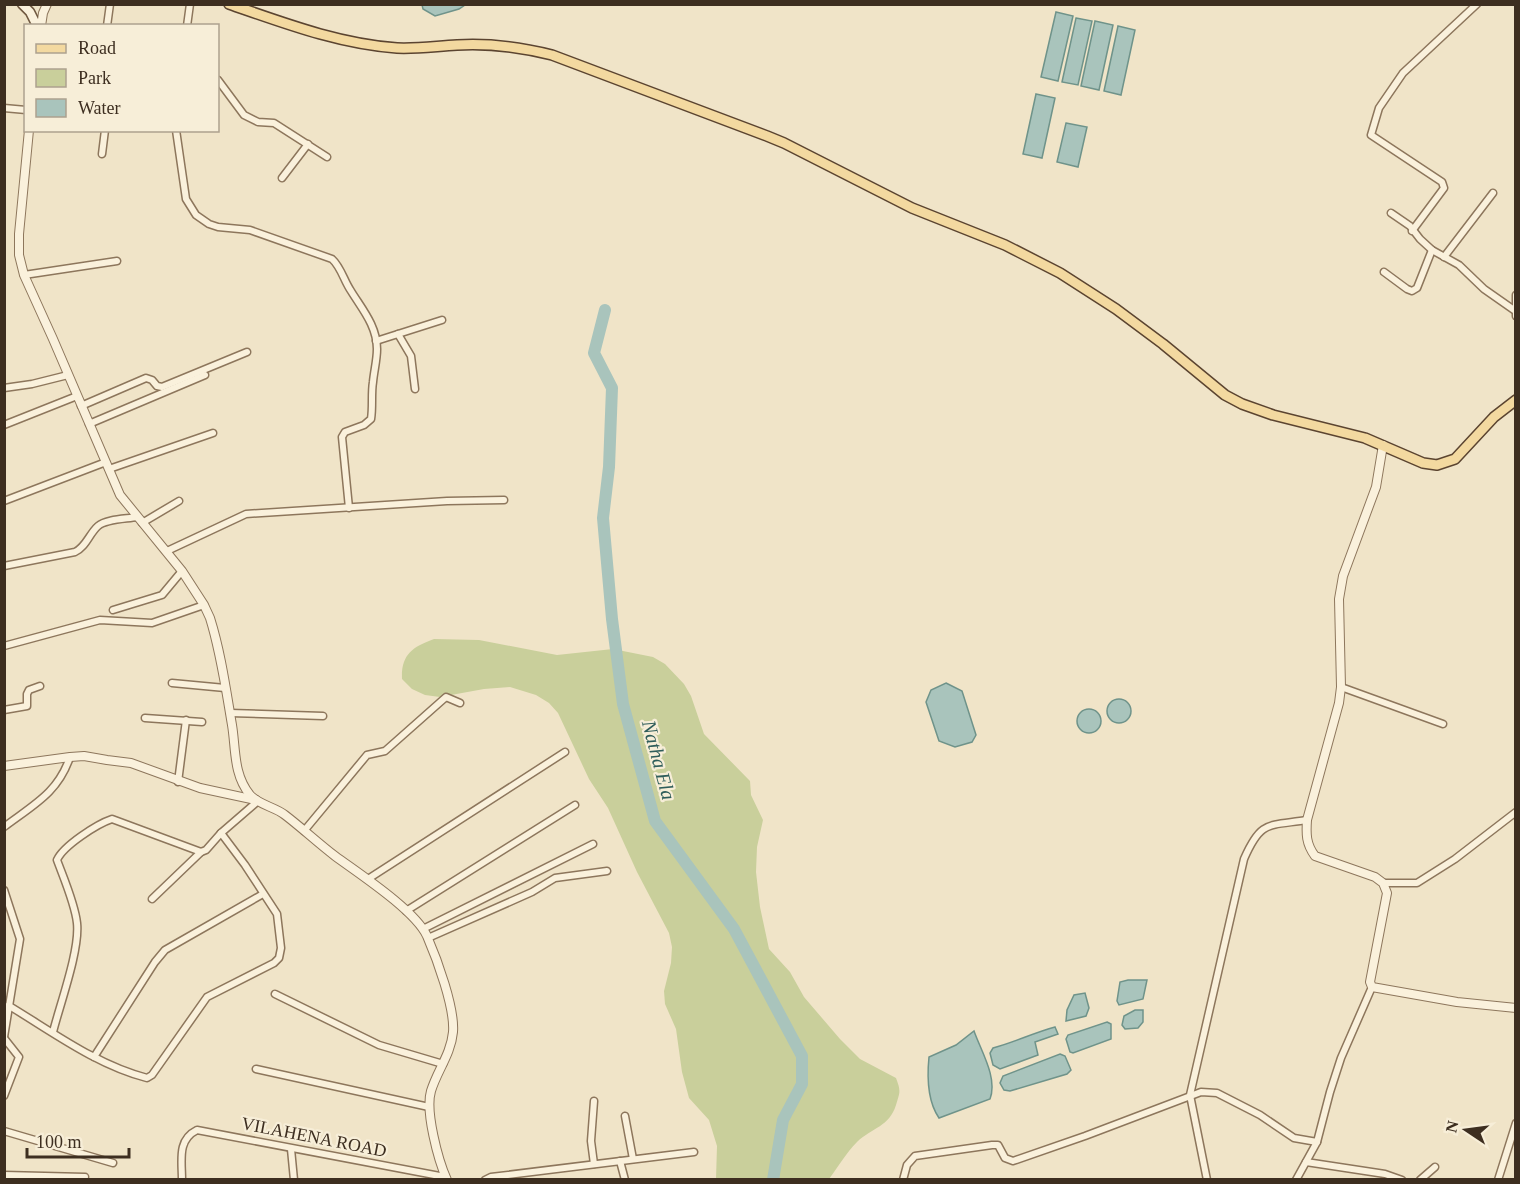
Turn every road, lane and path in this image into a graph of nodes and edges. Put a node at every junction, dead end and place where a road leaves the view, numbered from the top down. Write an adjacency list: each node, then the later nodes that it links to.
1 (22, 4): 7 (main road)
2 (47, 4): 8 (street)
3 (110, 4): 9 (street)
4 (190, 4): 10 (street)
5 (229, 4): 45 (main road)
6 (1478, 4): 23 (street)
7 (38, 24)
8 (40, 24)
9 (107, 24)
10 (187, 24)
11 (219, 81): 17 (street)
12 (4, 108): 13 (street)
13 (24, 110)
14 (29, 132): 28 (street)
15 (105, 132): 18 (street)
16 (176, 132): 33 (street)
17 (308, 144): 19 (street); 20 (street)
18 (102, 154)
19 (327, 156)
20 (282, 178)
21 (1493, 194): 25 (street)
22 (1390, 213): 23 (street)
23 (1412, 231): 24 (street)
24 (1432, 250): 25 (street); 27 (street)
25 (1444, 257): 30 (street)
26 (117, 261): 28 (street)
27 (1384, 272)
28 (24, 275): 35 (street)
29 (1515, 295): 30 (street)
30 (1515, 313)
31 (442, 320): 32 (street)
32 (398, 334): 33 (street); 38 (street)
33 (376, 341): 50 (street)
34 (247, 352): 41 (street)
35 (68, 375): 37 (street); 39 (street)
36 (205, 375): 42 (street)
37 (4, 388)
38 (415, 389)
39 (77, 396): 41 (street); 43 (street)
40 (1515, 400): 45 (main road)
41 (81, 406): 42 (street)
42 (89, 424): 46 (street)
43 (4, 425)
44 (213, 433): 46 (street)
45 (1383, 445): 60 (street)
46 (108, 466): 48 (street); 51 (street)
47 (504, 500): 50 (street)
48 (4, 501)
49 (179, 501): 51 (street)
50 (349, 508): 52 (street)
51 (140, 520): 52 (street); 53 (street)
52 (167, 551): 54 (street)
53 (4, 566)
54 (182, 571): 55 (street); 56 (street)
55 (204, 605): 57 (street); 61 (street)
56 (113, 610)
57 (4, 646)
58 (172, 683): 61 (street)
59 (40, 686): 63 (street)
60 (1341, 687): 69 (street); 77 (street)
61 (225, 688): 64 (street)
62 (460, 703): 79 (street)
63 (4, 710)
64 (230, 714): 65 (street); 74 (street)
65 (323, 716)
66 (145, 718): 67 (street)
67 (186, 720): 68 (street); 73 (street)
68 (202, 722)
69 (1443, 724)
70 (564, 752): 84 (street)
71 (70, 757): 72 (street); 73 (street); 78 (street)
72 (4, 766)
73 (178, 782): 74 (street)
74 (258, 801): 79 (street); 80 (street)
75 (575, 805): 89 (street)
76 (1515, 812): 85 (street)
77 (1307, 820): 85 (street); 101 (street)
78 (4, 827)
79 (303, 831): 84 (street)
80 (221, 833): 82 (street); 87 (street)
81 (593, 844): 90 (street)
82 (201, 852): 88 (street); 96 (street)
83 (607, 871): 91 (street)
84 (368, 879): 89 (street)
85 (1383, 884): 92 (street)
86 (4, 890): 94 (street)
87 (263, 894): 98 (street); 98 (street)
88 (152, 899)
89 (406, 911): 90 (street)
90 (423, 929): 91 (street)
91 (428, 938): 99 (street)
92 (1372, 987): 95 (street); 108 (street)
93 (275, 994): 99 (street)
94 (8, 1007): 96 (street); 97 (street)
95 (1515, 1008)
96 (52, 1032): 98 (street)
97 (4, 1038): 102 (street)
98 (94, 1057)
99 (443, 1064): 104 (street)
100 (256, 1069): 104 (street)
101 (1190, 1095): 108 (street); 124 (street); 125 (street)
102 (4, 1096)
103 (594, 1101): 115 (street)
104 (429, 1107): 119 (street)
105 (625, 1116): 111 (street)
106 (1515, 1123): 129 (street)
107 (4, 1131): 113 (street)
108 (1317, 1142): 114 (street)
109 (291, 1149): 119 (street, VILAHENA ROAD); 120 (street, VILAHENA ROAD); 121 (street)
110 (694, 1152): 111 (street)
111 (633, 1160): 112 (street)
112 (620, 1161): 115 (street); 123 (street)
113 (113, 1162)
114 (1306, 1162): 126 (street); 127 (street)
115 (594, 1164): 122 (street)
116 (1435, 1167): 128 (street)
117 (7, 1176): 118 (street)
118 (85, 1177)
119 (446, 1178)
120 (182, 1179)
121 (294, 1179)
122 (485, 1179)
123 (625, 1179)
124 (903, 1179)
125 (1207, 1179)
126 (1296, 1179)
127 (1402, 1179)
128 (1420, 1179)
129 (1498, 1179)

